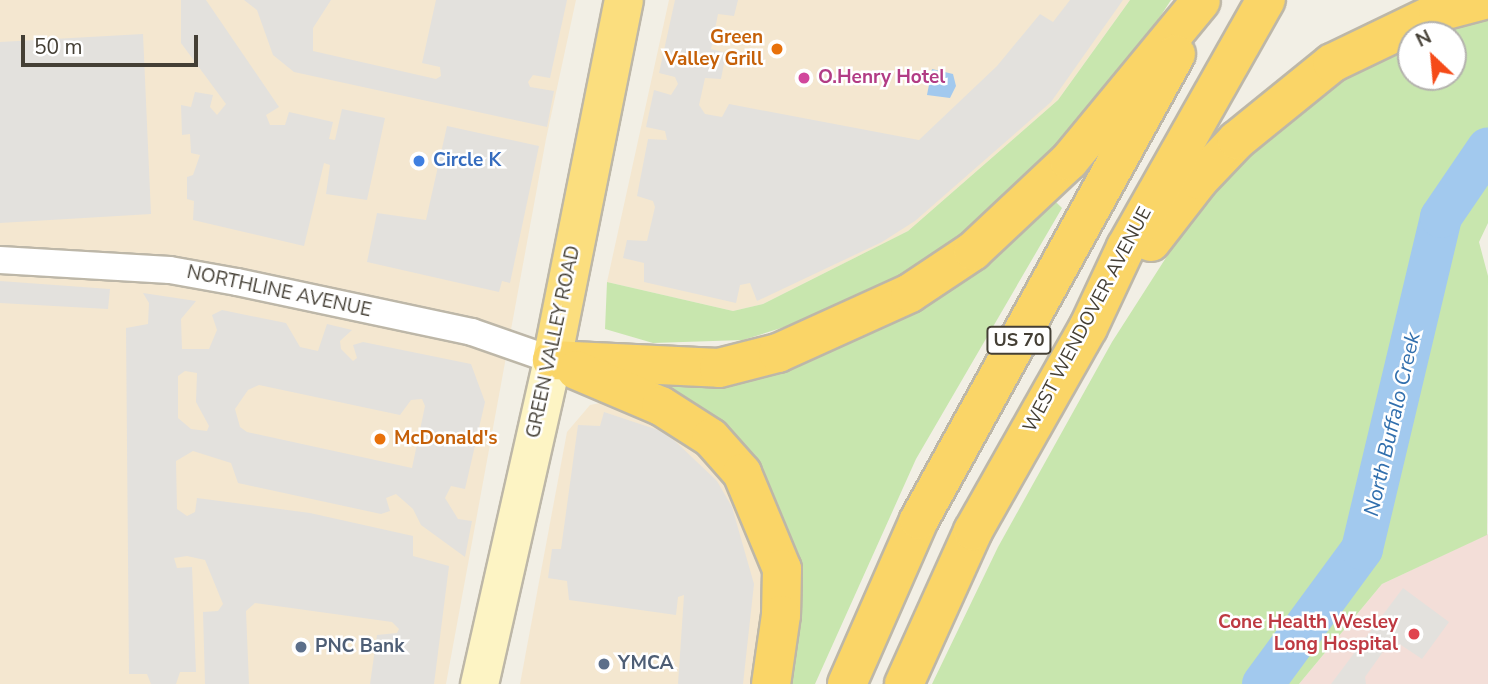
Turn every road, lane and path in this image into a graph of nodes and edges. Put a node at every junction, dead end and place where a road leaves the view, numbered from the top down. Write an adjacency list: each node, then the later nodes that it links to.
1 (624, 0): 7 (highway, GREEN VALLEY ROAD)
2 (1201, 0): 7 (highway); 10 (highway, US 70)
3 (1266, 0): 6 (highway, WEST WENDOVER AVENUE / US 70)
4 (1484, 0): 6 (highway)
5 (0, 260): 7 (street, NORTHLINE AVENUE)
6 (1088, 328): 11 (highway, WEST WENDOVER AVENUE / US 70)
7 (552, 360): 8 (main road, GREEN VALLEY ROAD); 9 (highway)
8 (479, 684)
9 (771, 684)
10 (847, 684)
11 (904, 684)

